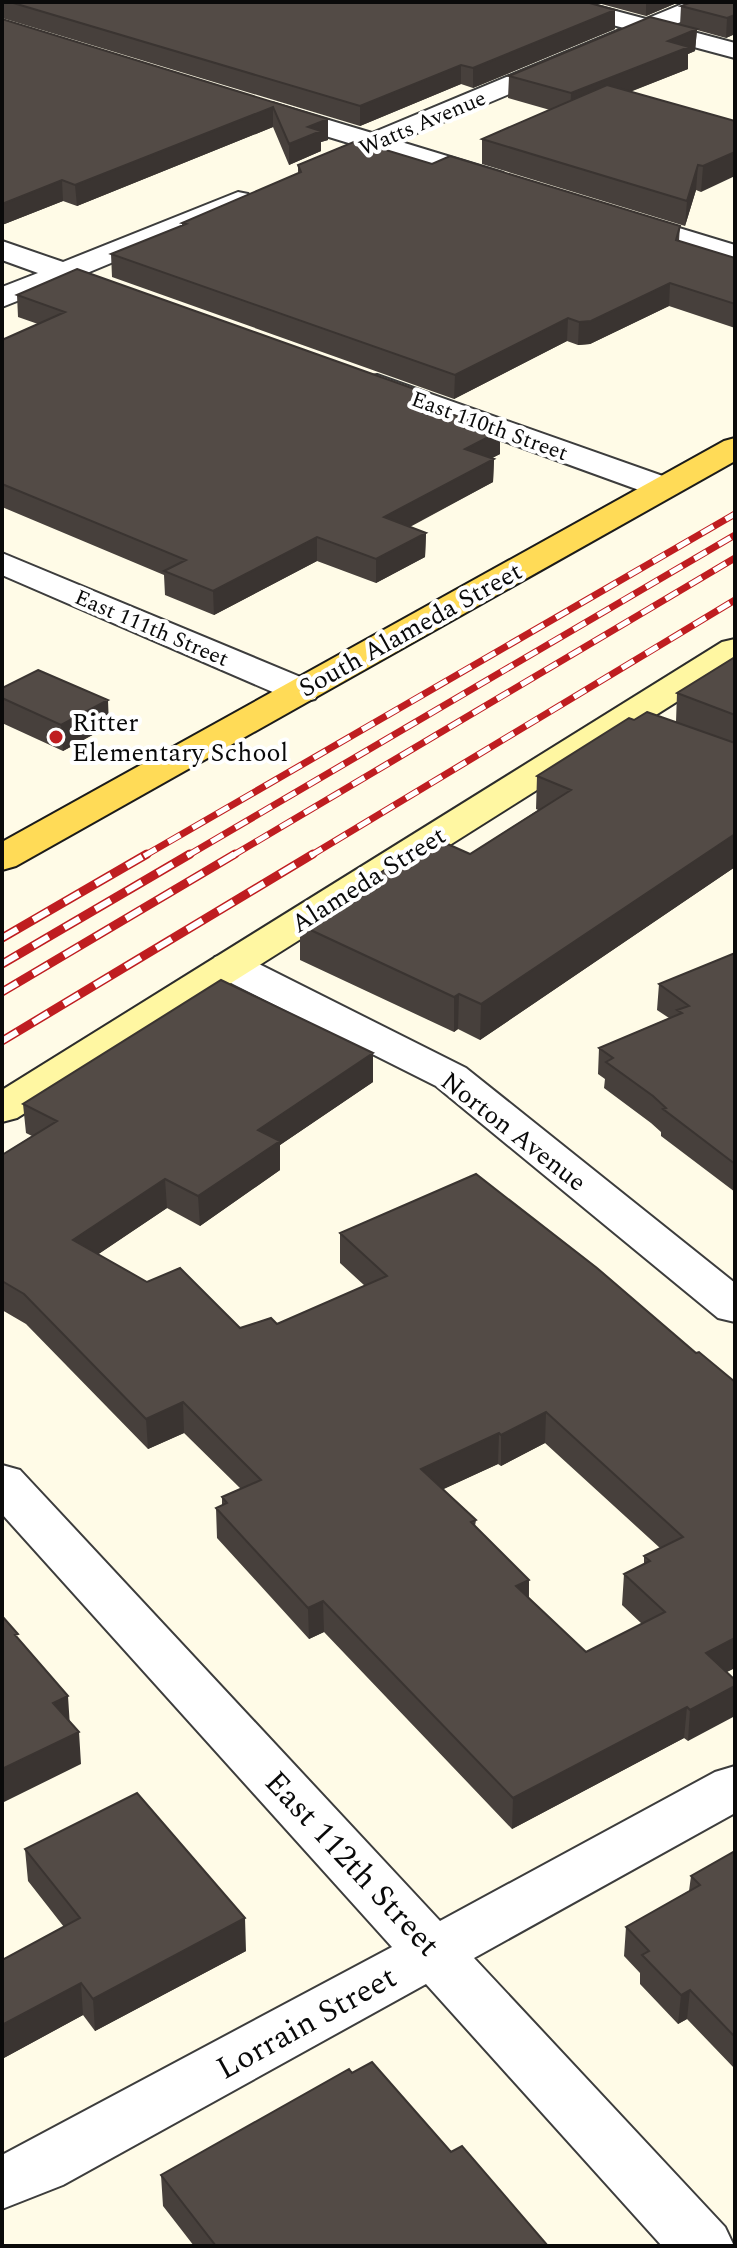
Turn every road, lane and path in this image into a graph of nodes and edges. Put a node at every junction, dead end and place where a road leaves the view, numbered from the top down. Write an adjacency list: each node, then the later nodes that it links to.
1 (554, 2): 3 (street)
2 (708, 2): 3 (street, Watts Avenue)
3 (647, 27): 4 (street); 6 (street, Watts Avenue)
4 (735, 51)
5 (254, 105): 6 (street)
6 (373, 142): 7 (street, Watts Avenue); 8 (street)
7 (344, 155)
8 (524, 189)
9 (255, 192): 13 (street)
10 (599, 212): 12 (street)
11 (2, 250): 13 (street)
12 (735, 254)
13 (64, 272): 14 (street); 15 (street)
14 (109, 288)
15 (2, 298)
16 (349, 374): 18 (street, East 110th Street)
17 (735, 448): 18 (main road, South Alameda Street)
18 (662, 487): 21 (main road, South Alameda Street)
19 (2, 563): 21 (street, East 111th Street)
20 (735, 650): 22 (street, Alameda Street)
21 (302, 691): 24 (main road, South Alameda Street)
22 (623, 720): 23 (street); 25 (street, Alameda Street)
23 (669, 739)
24 (2, 858)
25 (230, 966): 26 (street, Alameda Street); 27 (street, Norton Avenue)
26 (2, 1109)
27 (735, 1307)
28 (2, 1482): 30 (street, East 112th Street)
29 (735, 1787): 30 (street, Lorrain Street)
30 (434, 1951): 31 (street, Lorrain Street); 32 (street, East 112th Street)
31 (2, 2183)
32 (702, 2246)

